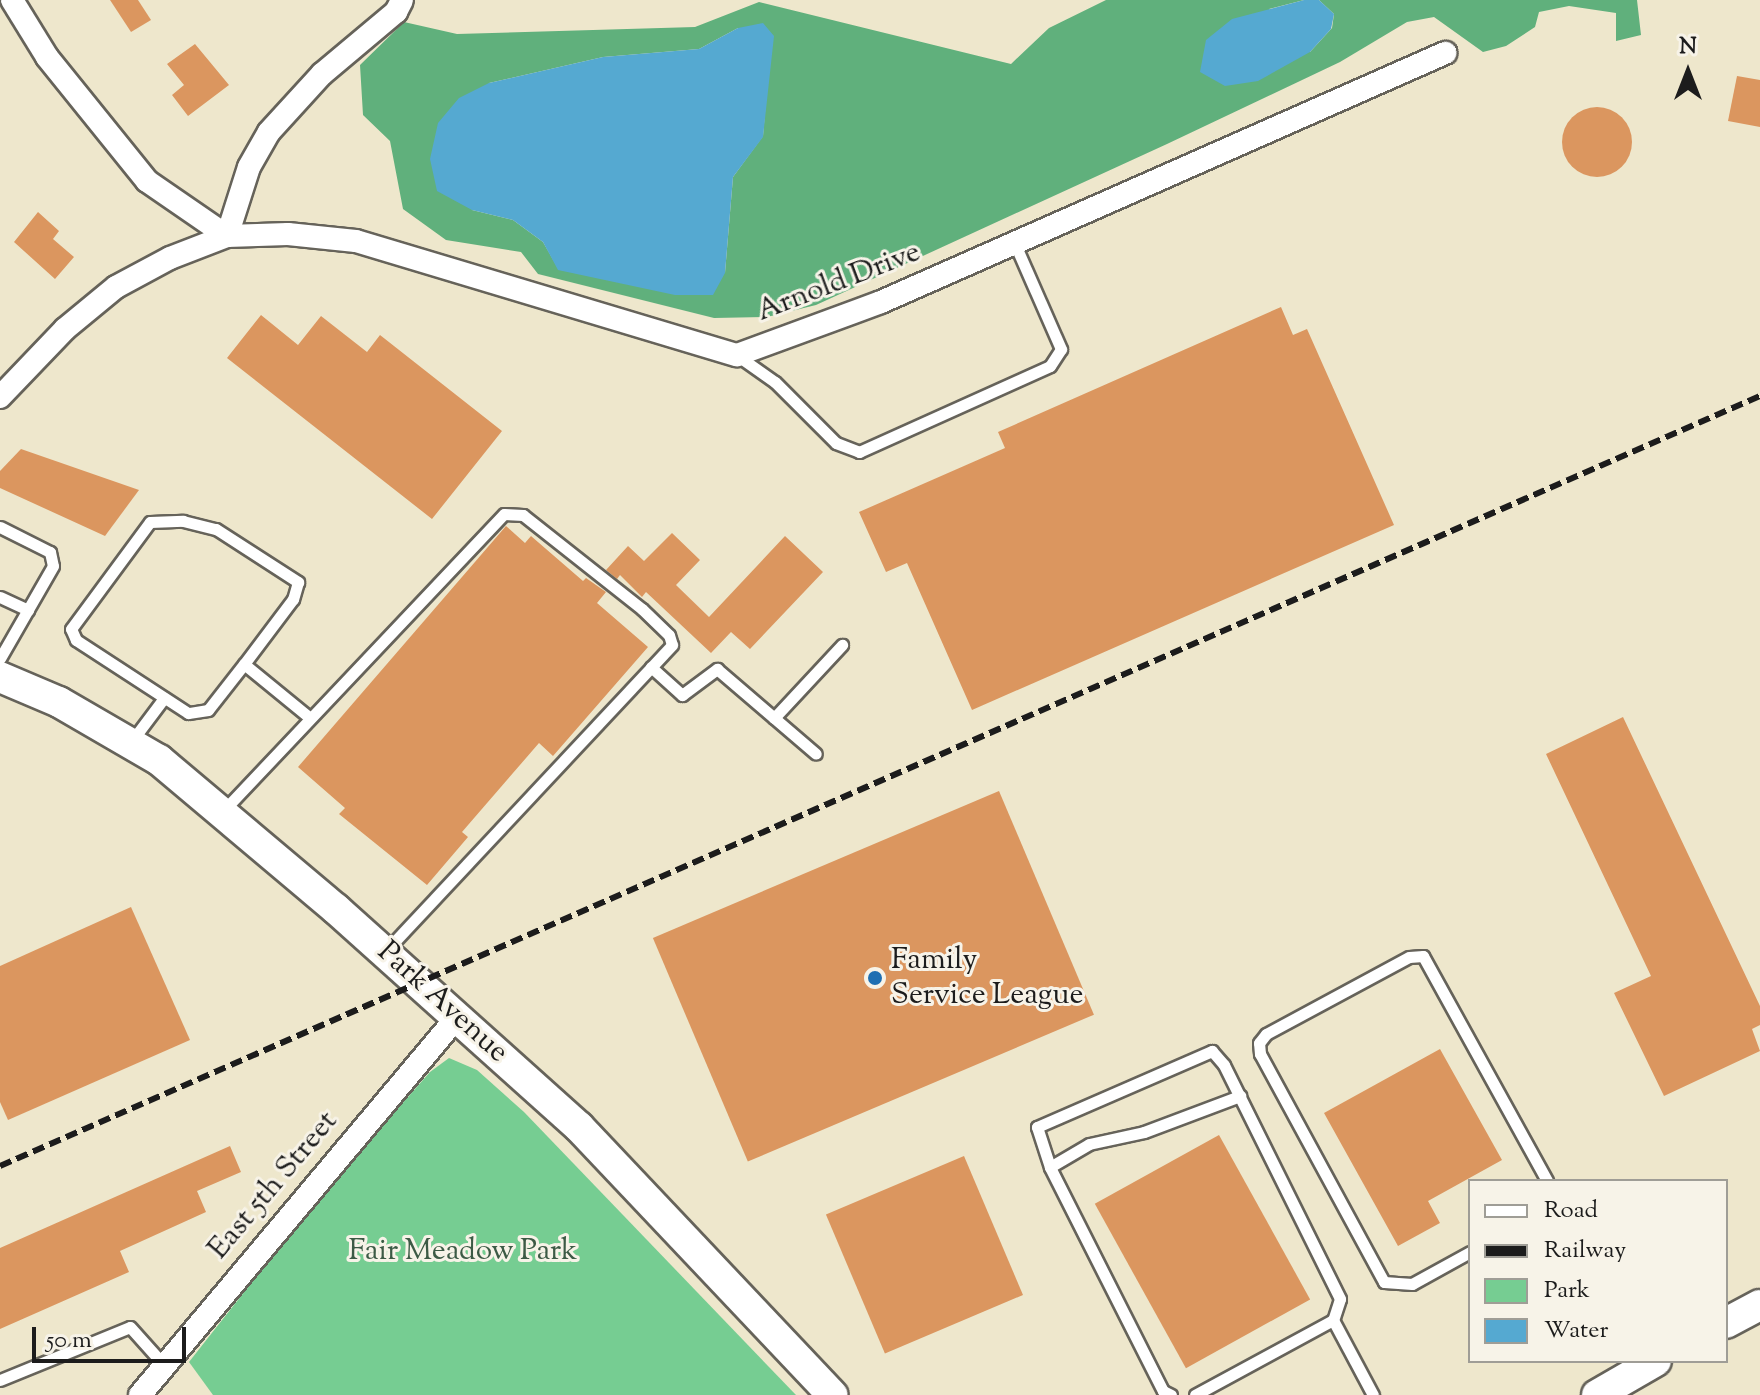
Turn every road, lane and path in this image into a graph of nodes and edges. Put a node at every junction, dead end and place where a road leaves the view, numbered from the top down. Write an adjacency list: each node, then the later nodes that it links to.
1 (12, 0): 4 (street)
2 (402, 0): 4 (street)
3 (1445, 53): 5 (street, Arnold Drive)
4 (227, 236): 6 (street, Arnold Drive); 7 (street, Arnold Drive)
5 (1015, 244): 6 (street, Arnold Drive); 6 (lane)
6 (737, 355)
7 (0, 397)
8 (0, 527): 10 (lane)
9 (0, 597): 10 (lane)
10 (28, 610): 12 (lane)
11 (842, 645): 18 (lane)
12 (0, 658)
13 (244, 664): 16 (lane); 16 (lane); 17 (lane)
14 (651, 667): 17 (lane); 18 (lane); 22 (lane)
15 (0, 677): 19 (main road, Park Avenue)
16 (164, 698): 19 (lane)
17 (310, 718): 21 (lane)
18 (774, 718): 20 (lane)
19 (130, 743): 21 (main road, Park Avenue)
20 (816, 754)
21 (223, 812): 22 (main road, Park Avenue)
22 (385, 951): 23 (main road, Park Avenue)
23 (457, 1017): 32 (street, East 5th Street); 35 (main road, Park Avenue)
24 (1240, 1096): 25 (lane); 25 (lane); 29 (lane)
25 (1050, 1167): 36 (lane)
26 (1546, 1179): 27 (lane)
27 (1468, 1253)
28 (1760, 1305): 30 (main road)
29 (1333, 1320): 37 (lane); 38 (lane)
30 (1728, 1322)
31 (1645, 1364): 39 (main road)
32 (164, 1365): 33 (lane); 34 (street, East 5th Street)
33 (0, 1380)
34 (140, 1395)
35 (832, 1395)
36 (1171, 1395)
37 (1195, 1395)
38 (1373, 1395)
39 (1597, 1395)

